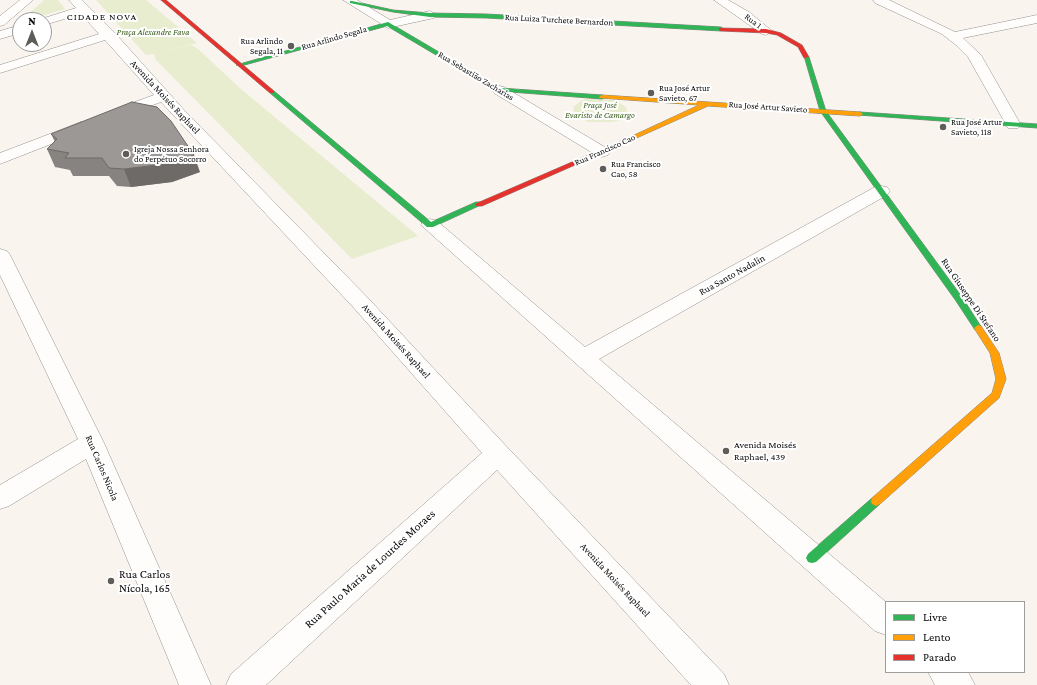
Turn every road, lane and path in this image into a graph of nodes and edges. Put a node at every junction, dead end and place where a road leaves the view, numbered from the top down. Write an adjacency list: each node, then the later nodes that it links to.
1 (27, 0): 11 (street)
2 (75, 0): 7 (street, Avenida Moisés Raphael)
3 (163, 0): 18 (street)
4 (720, 0): 13 (street, Rua 1)
5 (880, 0): 17 (street)
6 (351, 1): 8 (street, Rua Luiza Turchete Bernardon); 12 (street, Rua Sebastião Zacharias)
7 (84, 9): 9 (street); 16 (street, Avenida Moisés Raphael)
8 (430, 15): 12 (street, Rua Arlindo Segala); 13 (street, Rua Luiza Turchete Bernardon)
9 (52, 19)
10 (1037, 20): 17 (street)
11 (0, 22)
12 (388, 24): 18 (street, Rua Arlindo Segala); 20 (street, Rua Sebastião Zacharias)
13 (766, 30): 25 (street, Rua Giuseppe Di Stefano)
14 (12, 31): 15 (street)
15 (0, 35)
16 (109, 35): 19 (street); 21 (street, Avenida Moisés Raphael)
17 (952, 36): 26 (street)
18 (239, 65): 33 (street)
19 (0, 70)
20 (499, 90): 22 (street, Rua José Artur Savieto); 30 (street, Rua Sebastião Zacharias)
21 (164, 96): 31 (street); 38 (street, Avenida Moisés Raphael)
22 (614, 96): 23 (street, Rua José Artur Savieto); 24 (street)
23 (710, 103): 25 (street, Rua José Artur Savieto); 29 (street, Rua Francisco Cao)
24 (638, 109)
25 (823, 112): 26 (street, Rua José Artur Savieto); 32 (street, Rua Giuseppe Di Stefano)
26 (1013, 124): 28 (street, Rua José Artur Savieto)
27 (637, 126): 29 (street)
28 (1037, 126)
29 (633, 137): 30 (street, Rua Francisco Cao)
30 (602, 152): 33 (street, Rua Francisco Cao)
31 (0, 158)
32 (881, 191): 36 (street, Rua Santo Nadalin); 40 (street, Rua Giuseppe Di Stefano)
33 (430, 225): 36 (street)
34 (0, 255): 35 (street, Rua Carlos Nicola)
35 (7, 287): 37 (street, Rua Carlos Nicola)
36 (583, 358): 40 (street)
37 (92, 443): 39 (street); 43 (street, Rua Carlos Nicola)
38 (498, 454): 44 (street, Rua Paulo Maria de Lourdes Moraes); 45 (street, Avenida Moisés Raphael)
39 (0, 498)
40 (812, 558): 41 (street)
41 (885, 620)
42 (945, 673): 46 (street)
43 (194, 685)
44 (242, 685)
45 (713, 685)
46 (959, 685)

